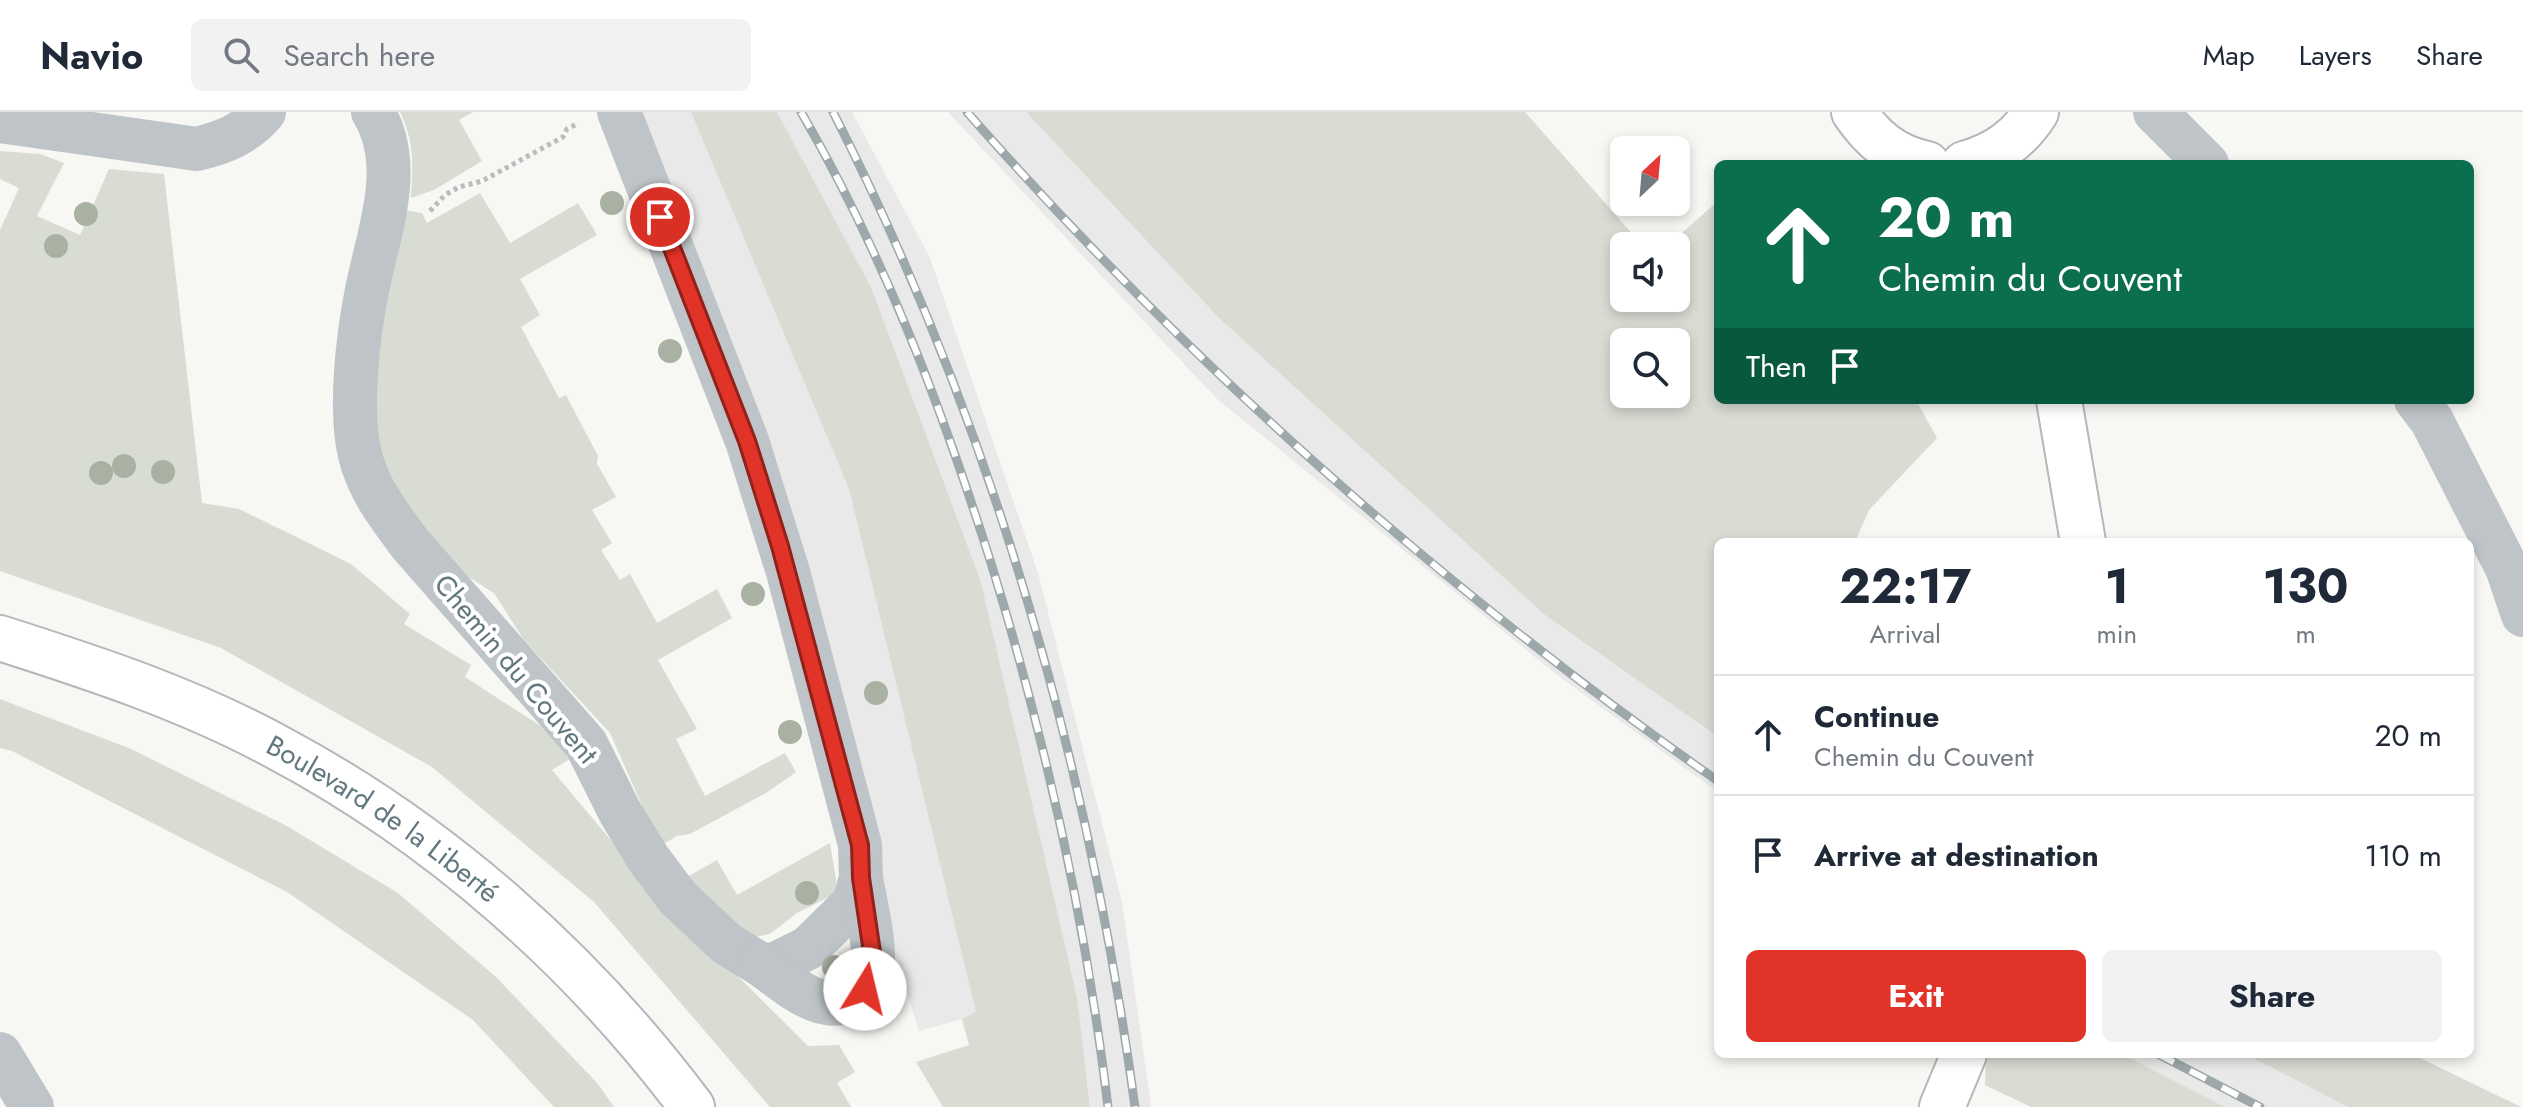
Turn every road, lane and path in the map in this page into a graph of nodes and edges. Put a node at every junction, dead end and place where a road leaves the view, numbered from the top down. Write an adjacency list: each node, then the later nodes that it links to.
1 (264, 112): 6 (street)
2 (373, 112): 11 (street, Chemin du Couvent)
3 (1854, 112): 8 (main road)
4 (2155, 112): 10 (street)
5 (599, 118): 11 (path); 17 (street)
6 (0, 121)
7 (2019, 140): 9 (main road)
8 (1909, 160)
9 (1979, 160)
10 (2203, 160)
11 (385, 209): 18 (street, Chemin du Couvent)
12 (2060, 404): 14 (main road)
13 (2419, 404): 15 (street)
14 (2082, 538)
15 (2523, 615)
16 (0, 638): 22 (main road, Boulevard de la Liberté)
17 (861, 878): 18 (street); 18 (street, Chemin du Couvent)
18 (760, 964)
19 (0, 1054): 21 (street)
20 (1962, 1058): 23 (main road)
21 (32, 1107)
22 (692, 1107)
23 (1942, 1107)

